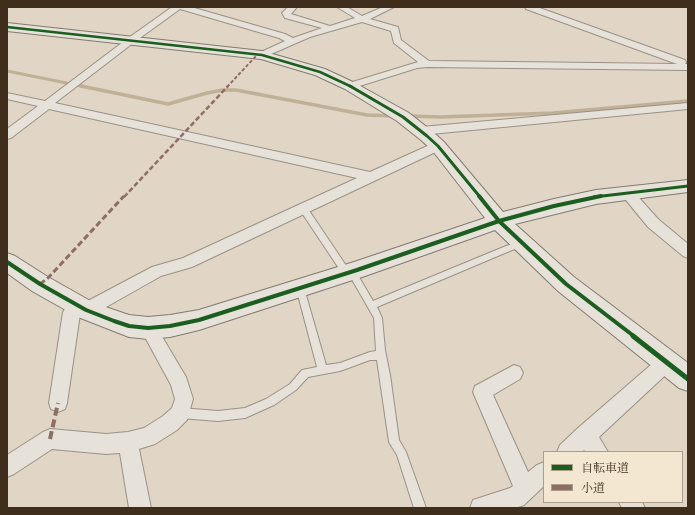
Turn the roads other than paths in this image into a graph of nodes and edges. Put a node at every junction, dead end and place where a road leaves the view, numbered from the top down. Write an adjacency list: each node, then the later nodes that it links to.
1 (178, 7): 10 (street)
2 (182, 7): 11 (street)
3 (293, 7): 9 (street)
4 (341, 7): 7 (street)
5 (390, 7): 7 (street)
6 (529, 7): 14 (street)
7 (362, 19): 9 (street); 13 (street)
8 (7, 27): 10 (street)
9 (328, 29): 11 (street)
10 (130, 41): 12 (street); 17 (street)
11 (292, 42): 12 (street)
12 (262, 55): 15 (street)
13 (427, 64): 14 (street); 15 (street)
14 (688, 65)
15 (350, 86): 19 (street)
16 (7, 96): 17 (street)
17 (47, 105): 20 (street); 22 (street)
18 (688, 106): 19 (street)
19 (421, 131): 21 (street)
20 (7, 135)
21 (438, 146): 22 (street); 26 (street)
22 (371, 177): 25 (street)
23 (688, 186): 24 (street)
24 (628, 194): 26 (street); 28 (street)
25 (302, 208): 30 (lane); 33 (street)
26 (499, 221): 27 (street); 30 (street)
27 (522, 244): 32 (lane); 36 (street)
28 (688, 252)
29 (8, 263): 33 (street)
30 (349, 273): 31 (street); 32 (lane)
31 (299, 289): 34 (street); 37 (lane)
32 (371, 306): 35 (lane)
33 (81, 307): 34 (street); 40 (street)
34 (148, 328): 41 (street)
35 (381, 355): 37 (lane); 50 (lane)
36 (666, 363): 39 (street); 42 (street)
37 (323, 370): 41 (lane)
38 (514, 373): 48 (street)
39 (688, 379)
40 (58, 403)
41 (180, 413): 43 (street)
42 (585, 435): 44 (street); 45 (street)
43 (128, 442): 46 (street); 49 (street)
44 (568, 451)
45 (597, 451)
46 (7, 467)
47 (543, 473): 48 (street)
48 (525, 489): 51 (street)
49 (140, 508)
50 (420, 508)
51 (481, 508)

